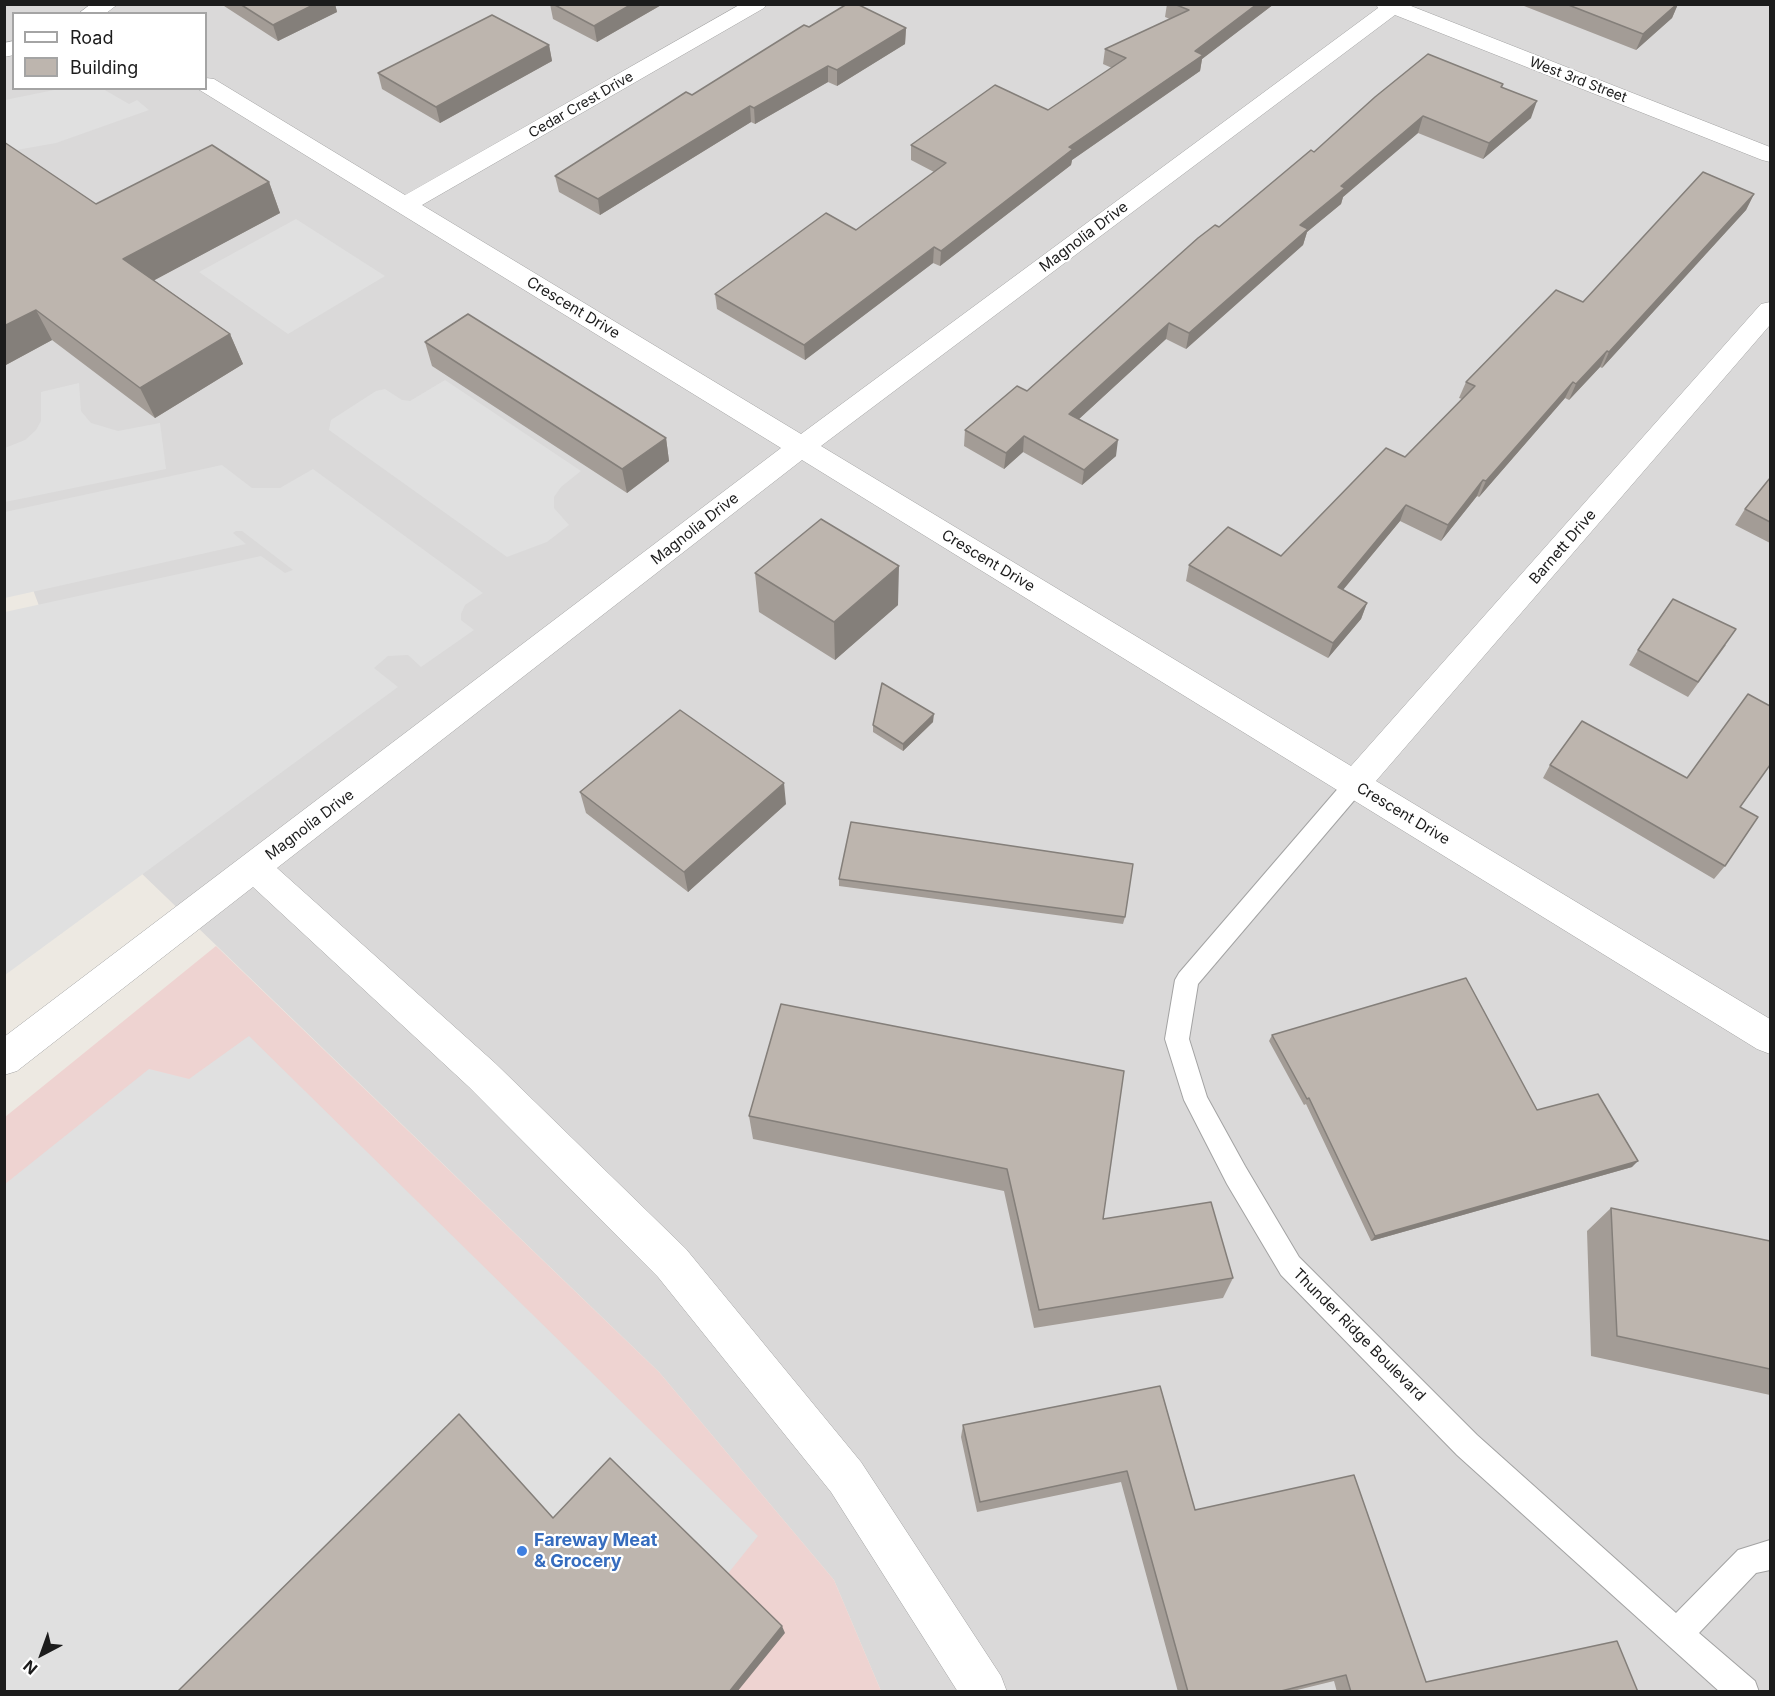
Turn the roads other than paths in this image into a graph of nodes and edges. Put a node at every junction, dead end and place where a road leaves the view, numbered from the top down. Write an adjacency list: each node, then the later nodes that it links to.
1 (108, 4): 4 (street)
2 (757, 4): 7 (street, Cedar Crest Drive)
3 (1389, 6): 6 (street, West 3rd Street); 9 (street, Magnolia Drive)
4 (91, 12)
5 (207, 85): 7 (street, Crescent Drive)
6 (1770, 155)
7 (404, 205): 9 (street, Crescent Drive)
8 (1770, 310): 10 (street, Barnett Drive)
9 (801, 447): 10 (street, Crescent Drive); 11 (street, Magnolia Drive)
10 (1355, 784): 12 (street, Crescent Drive); 15 (lane, Thunder Ridge Boulevard)
11 (254, 868): 13 (street, Magnolia Drive); 16 (street)
12 (1770, 1038)
13 (4, 1059)
14 (1770, 1555): 15 (lane)
15 (1677, 1634): 17 (lane, Thunder Ridge Boulevard)
16 (985, 1692)
17 (1744, 1692)

